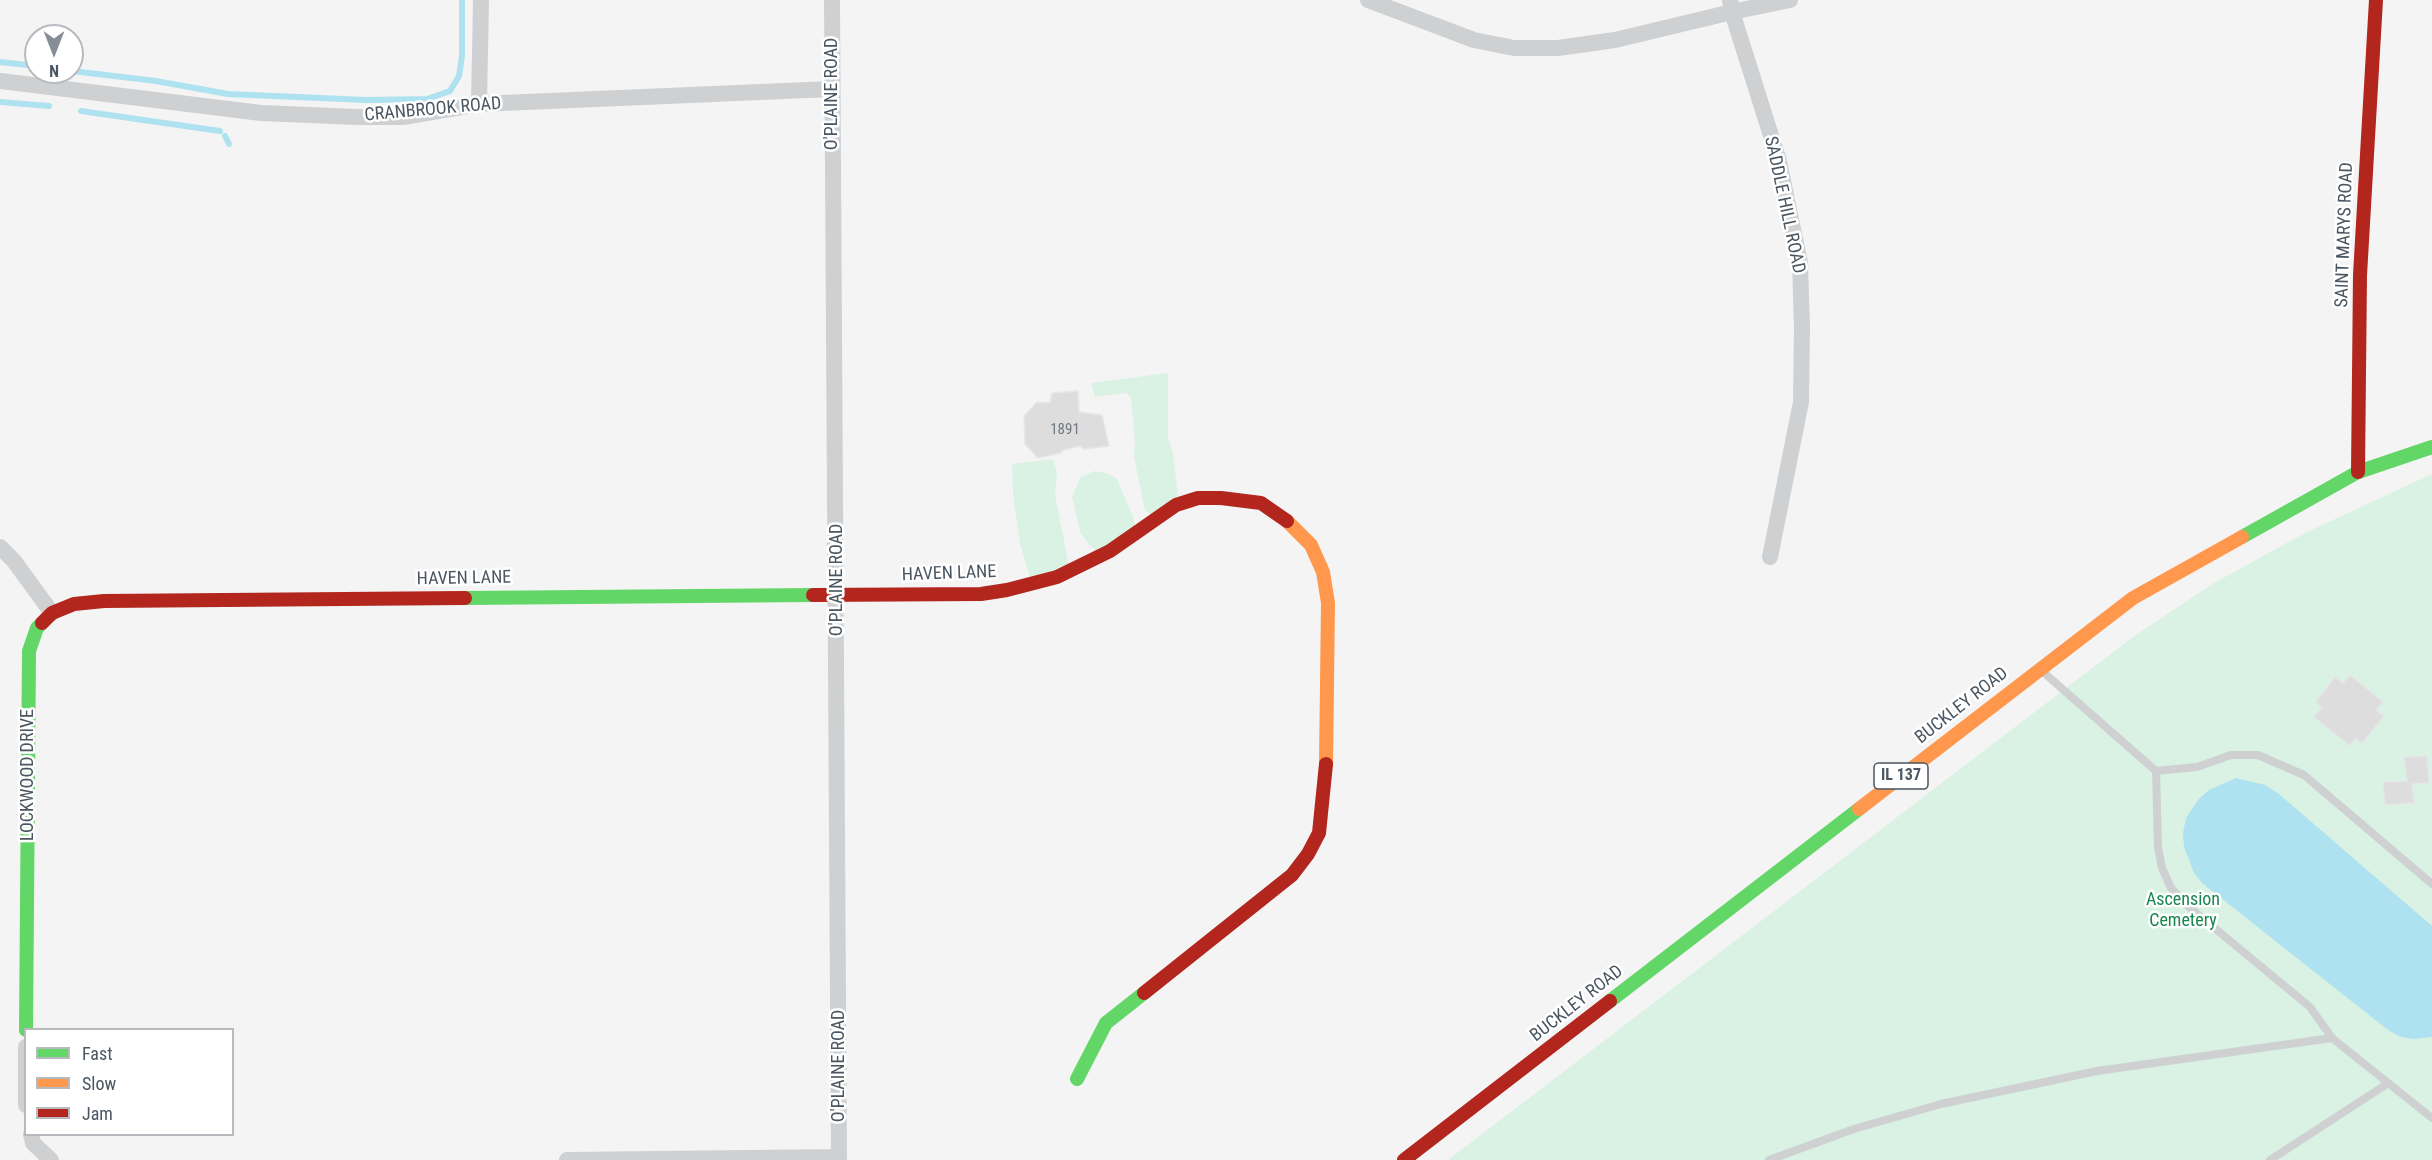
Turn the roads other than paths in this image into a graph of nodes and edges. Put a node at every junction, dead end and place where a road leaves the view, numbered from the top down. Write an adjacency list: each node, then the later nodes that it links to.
1 (481, 0): 9 (street)
2 (832, 0): 8 (street, O'PLAINE ROAD)
3 (1368, 0): 6 (street)
4 (1790, 0): 6 (street)
5 (2376, 0): 11 (street, SAINT MARYS ROAD)
6 (1731, 6): 13 (street, SADDLE HILL ROAD)
7 (0, 81): 9 (street, CRANBROOK ROAD)
8 (831, 89): 9 (street, CRANBROOK ROAD); 14 (street, O'PLAINE ROAD)
9 (479, 104)
10 (2432, 447): 11 (street, BUCKLEY ROAD / IL 137)
11 (2358, 471): 16 (street, BUCKLEY ROAD / IL 137)
12 (0, 547): 15 (street)
13 (1770, 557)
14 (837, 593): 15 (street, HAVEN LANE); 21 (street, HAVEN LANE); 26 (street, O'PLAINE ROAD)
15 (52, 613): 19 (street, LOCKWOOD DRIVE)
16 (2039, 669): 17 (lane); 29 (street, BUCKLEY ROAD / IL 137)
17 (2156, 771): 18 (lane); 20 (lane)
18 (2432, 884)
19 (26, 1028)
20 (2332, 1038): 22 (lane); 30 (lane)
21 (1077, 1079)
22 (2387, 1084): 24 (lane); 31 (lane)
23 (2432, 1105): 24 (lane)
24 (2429, 1116)
25 (31, 1136): 27 (street)
26 (839, 1158): 28 (street)
27 (51, 1160)
28 (567, 1160)
29 (1404, 1160)
30 (1769, 1160)
31 (2270, 1160)

